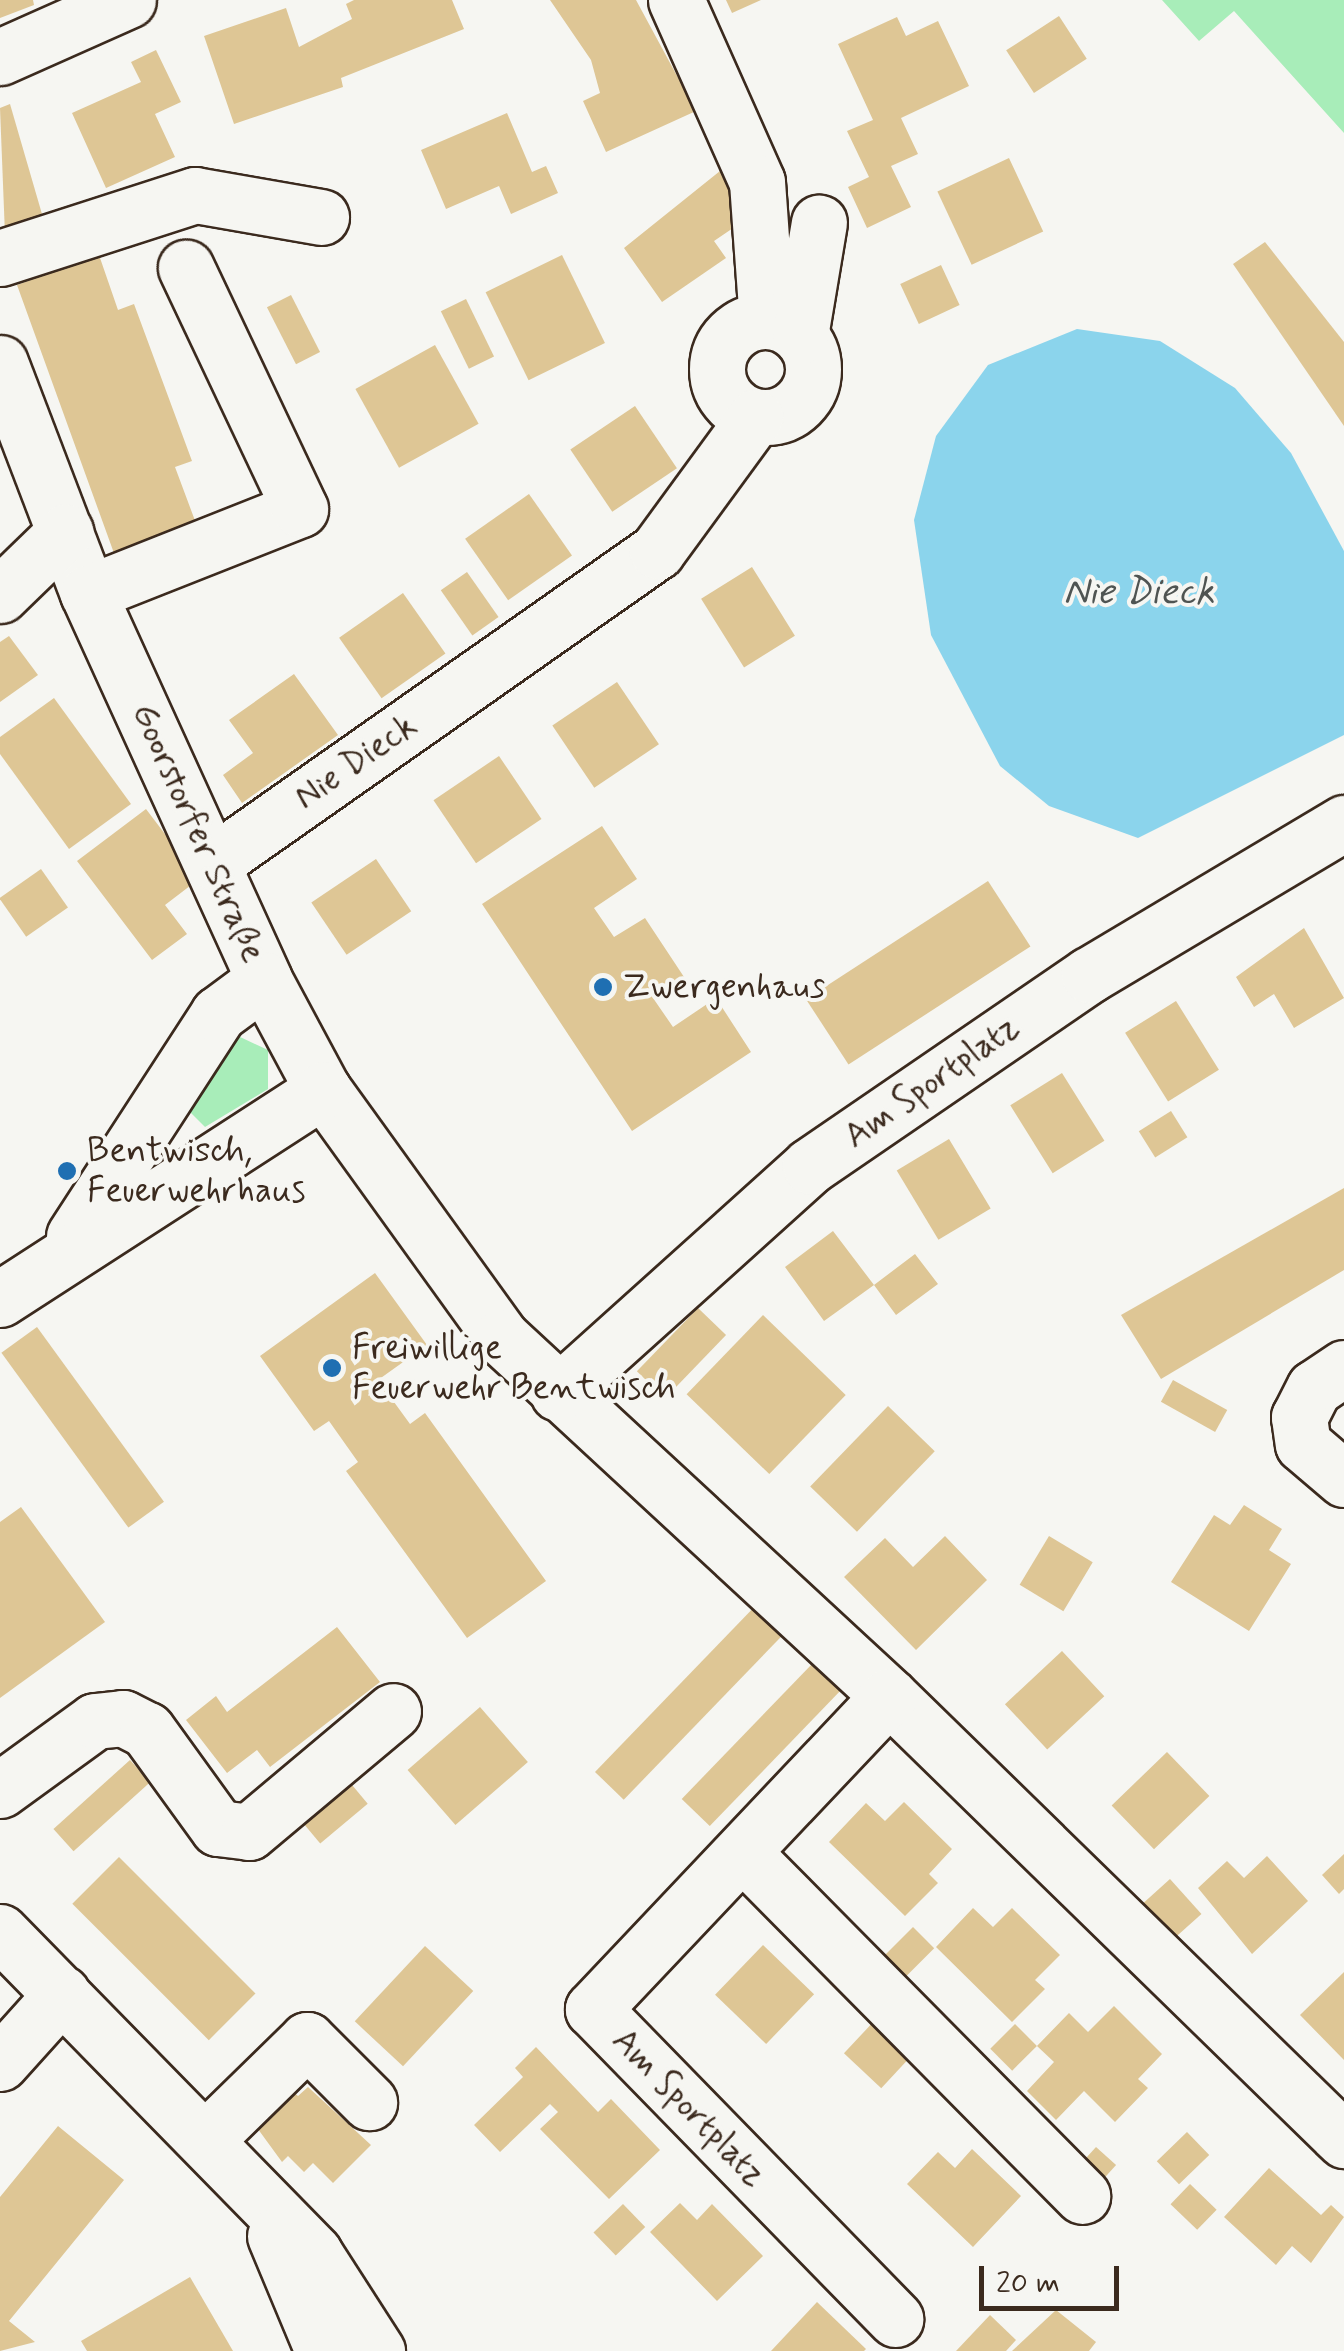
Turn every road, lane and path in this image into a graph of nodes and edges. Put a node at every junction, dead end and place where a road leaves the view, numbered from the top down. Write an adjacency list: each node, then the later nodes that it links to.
1 (128, 0): 3 (street)
2 (676, 0): 8 (street)
3 (0, 57)
4 (321, 217): 6 (street)
5 (818, 223): 8 (street)
6 (0, 258)
7 (186, 268): 12 (street)
8 (784, 328): 10 (street); 10 (street)
9 (0, 363): 11 (street, Goorstorfer Straße)
10 (755, 417): 15 (street, Nie Dieck)
11 (65, 532): 12 (street, Goorstorfer Straße); 13 (street)
12 (88, 592): 15 (street, Goorstorfer Straße)
13 (0, 595)
14 (1344, 823): 21 (street, Am Sportplatz)
15 (214, 862): 16 (street, Goorstorfer Straße)
16 (264, 980): 17 (street); 18 (street, Goorstorfer Straße)
17 (323, 1090): 18 (street, Goorstorfer Straße); 21 (street)
18 (58, 1259): 19 (street, Goorstorfer Straße)
19 (2, 1294)
20 (1344, 1368): 22 (street)
21 (558, 1393): 23 (street)
22 (1344, 1479)
23 (889, 1696): 26 (street, Am Sportplatz); 32 (street)
24 (394, 1712): 25 (street)
25 (0, 1790)
26 (744, 1854): 34 (street); 35 (street, Am Sportplatz)
27 (0, 1932): 28 (street)
28 (62, 1994): 29 (street); 31 (street)
29 (0, 2063)
30 (369, 2102): 31 (street)
31 (207, 2138): 33 (street)
32 (1344, 2140)
33 (260, 2196): 36 (street); 37 (street)
34 (1082, 2196)
35 (895, 2319)
36 (322, 2351)
37 (377, 2351)

